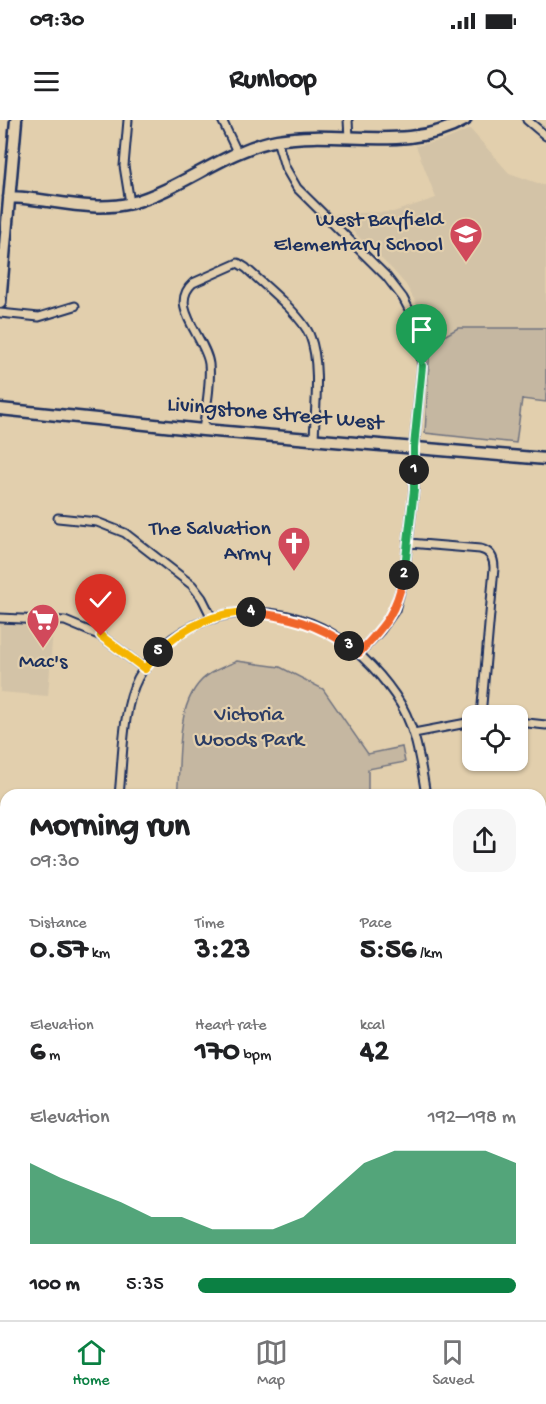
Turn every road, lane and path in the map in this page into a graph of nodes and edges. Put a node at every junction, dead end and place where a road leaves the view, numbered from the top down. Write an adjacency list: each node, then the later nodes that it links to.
1 (16, 120): 11 (street)
2 (128, 120): 12 (street)
3 (222, 120): 10 (street)
4 (348, 120): 8 (street)
5 (465, 120): 8 (street)
6 (527, 120): 7 (street)
7 (546, 136)
8 (349, 138): 9 (street)
9 (278, 140): 10 (street); 19 (street)
10 (238, 154): 12 (street)
11 (9, 197): 12 (street); 13 (street)
12 (130, 203)
13 (0, 303)
14 (75, 306): 15 (street)
15 (0, 313)
16 (0, 409): 17 (street, Livingstone Street West)
17 (203, 430): 18 (street, Livingstone Street West); 18 (street)
18 (314, 439): 19 (street, Livingstone Street West)
19 (414, 447): 20 (street, Livingstone Street West); 22 (street)
20 (546, 459)
21 (58, 518): 24 (street)
22 (409, 543): 25 (street); 27 (street)
23 (0, 618): 26 (street)
24 (212, 618): 25 (street); 26 (street)
25 (359, 653): 31 (street)
26 (145, 669): 32 (street)
27 (482, 705)
28 (528, 723): 30 (street)
29 (462, 724): 31 (street)
30 (546, 725)
31 (414, 733): 33 (street)
32 (120, 789)
33 (425, 789)

